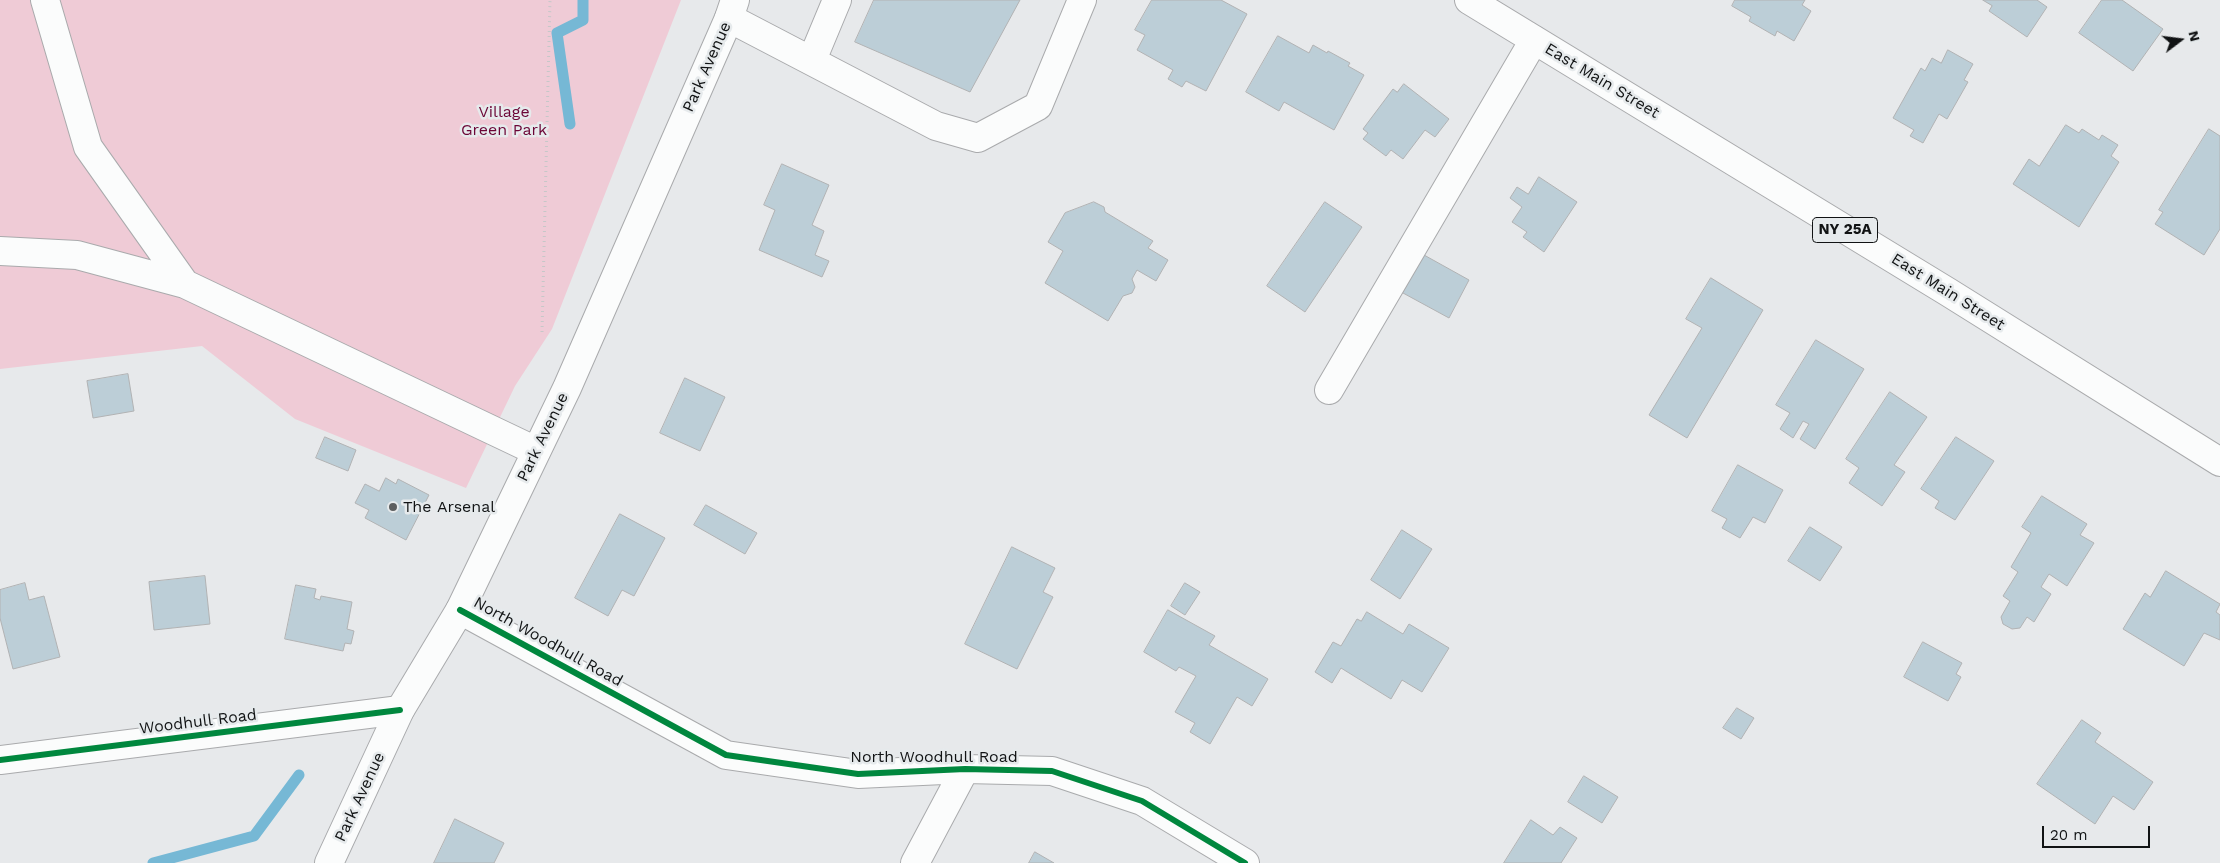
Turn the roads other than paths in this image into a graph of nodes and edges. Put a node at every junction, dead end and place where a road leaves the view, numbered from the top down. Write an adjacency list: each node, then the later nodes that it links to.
1 (45, 0): 9 (main road)
2 (837, 0): 7 (main road)
3 (1082, 0): 7 (main road)
4 (1469, 0): 6 (main road, East Main Street / NY 25A)
5 (732, 9): 7 (main road); 11 (main road, Park Avenue)
6 (1534, 40): 10 (main road); 12 (main road, East Main Street / NY 25A)
7 (812, 60)
8 (0, 251): 9 (main road)
9 (185, 284): 11 (main road)
10 (1329, 390)
11 (536, 450): 13 (main road, Park Avenue)
12 (2220, 462)
13 (460, 610): 14 (main road, Park Avenue); 16 (main road, North Woodhull Road)
14 (400, 710): 15 (main road, Woodhull Road); 17 (main road, Park Avenue)
15 (0, 760)
16 (965, 769): 18 (main road); 19 (main road, North Woodhull Road)
17 (329, 863)
18 (915, 863)
19 (1245, 863)

